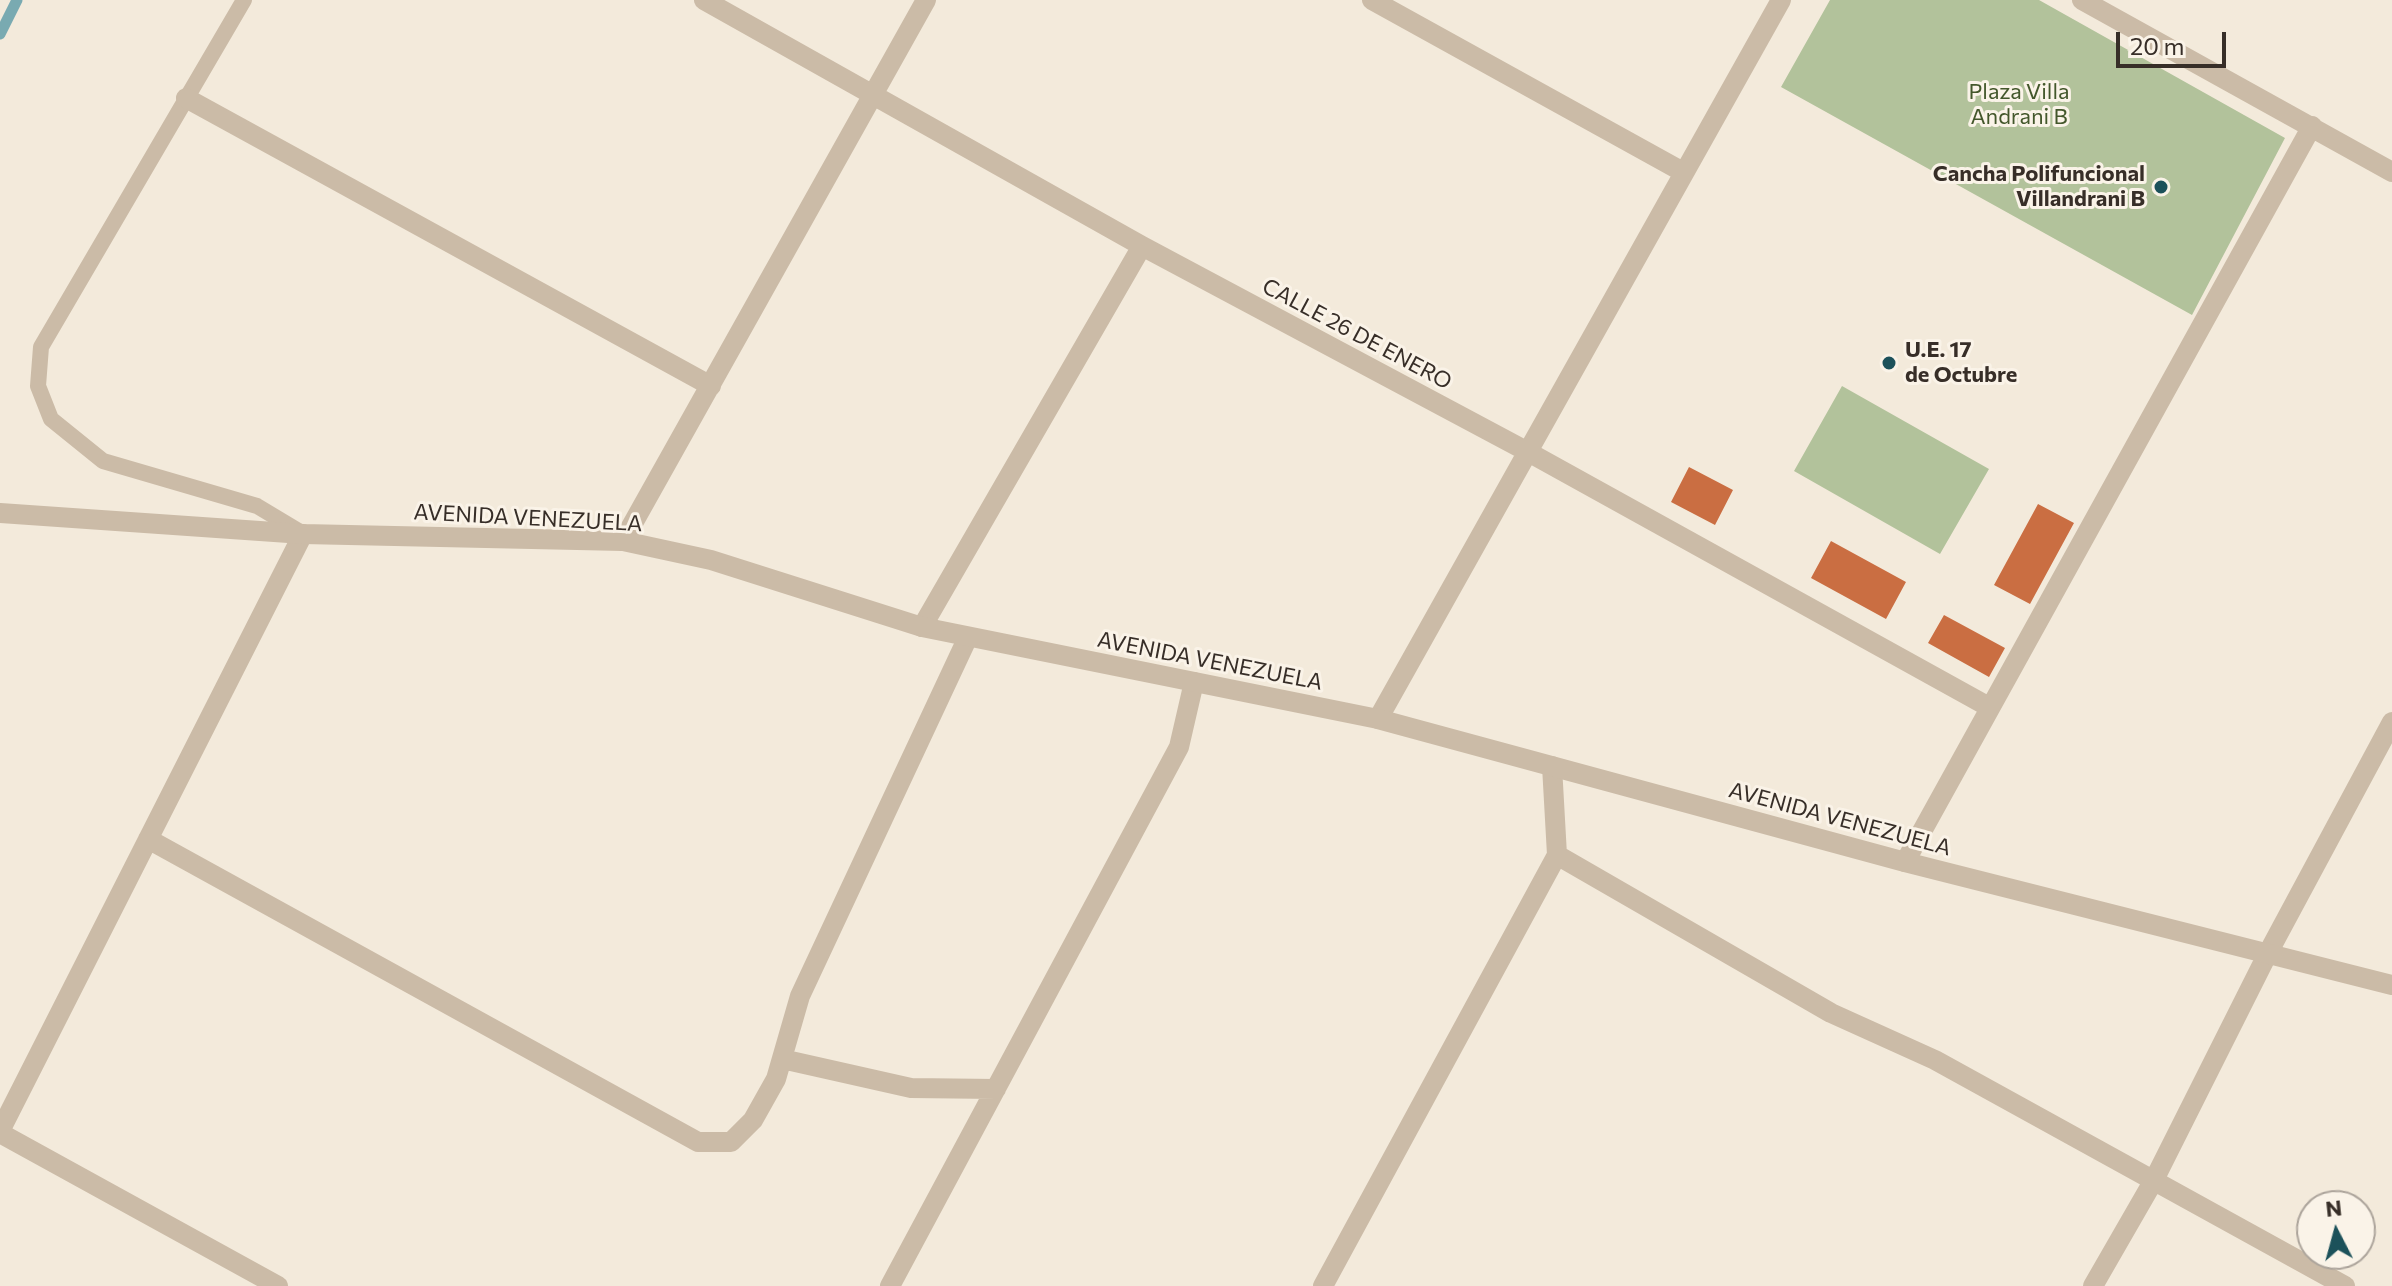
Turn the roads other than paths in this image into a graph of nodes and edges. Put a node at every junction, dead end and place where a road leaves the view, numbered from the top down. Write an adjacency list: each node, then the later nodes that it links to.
1 (244, 0): 8 (lane)
2 (704, 0): 7 (street, CALLE 26 DE ENERO)
3 (926, 0): 7 (street)
4 (1372, 0): 10 (street)
5 (1781, 0): 10 (street)
6 (2082, 0): 9 (street)
7 (874, 97): 12 (street, CALLE 26 DE ENERO); 13 (street)
8 (186, 98): 13 (street); 16 (lane)
9 (2312, 126): 11 (street); 21 (street)
10 (1683, 172): 14 (street)
11 (2392, 172)
12 (1142, 246): 14 (street, CALLE 26 DE ENERO); 18 (street)
13 (711, 386): 17 (street)
14 (1530, 453): 21 (street, CALLE 26 DE ENERO); 22 (street)
15 (0, 513): 16 (street, AVENIDA VENEZUELA)
16 (303, 534): 17 (street, AVENIDA VENEZUELA); 25 (street)
17 (623, 541): 18 (street, AVENIDA VENEZUELA)
18 (922, 627): 19 (street, AVENIDA VENEZUELA)
19 (968, 637): 20 (street, AVENIDA VENEZUELA); 30 (street)
20 (1194, 682): 22 (street, AVENIDA VENEZUELA); 31 (street)
21 (1989, 707): 27 (street)
22 (1378, 719): 24 (street, AVENIDA VENEZUELA)
23 (2392, 722): 28 (street)
24 (1552, 766): 26 (street); 27 (street, AVENIDA VENEZUELA)
25 (148, 839): 30 (street); 32 (street)
26 (1557, 855): 33 (street); 36 (street)
27 (1905, 862): 28 (street, AVENIDA VENEZUELA)
28 (2268, 953): 29 (street, AVENIDA VENEZUELA); 33 (street)
29 (2392, 985)
30 (782, 1059): 31 (street)
31 (996, 1089): 35 (street)
32 (0, 1132): 34 (street)
33 (2154, 1180): 37 (street); 38 (street)
34 (278, 1286)
35 (890, 1286)
36 (1323, 1286)
37 (2093, 1286)
38 (2345, 1286)

